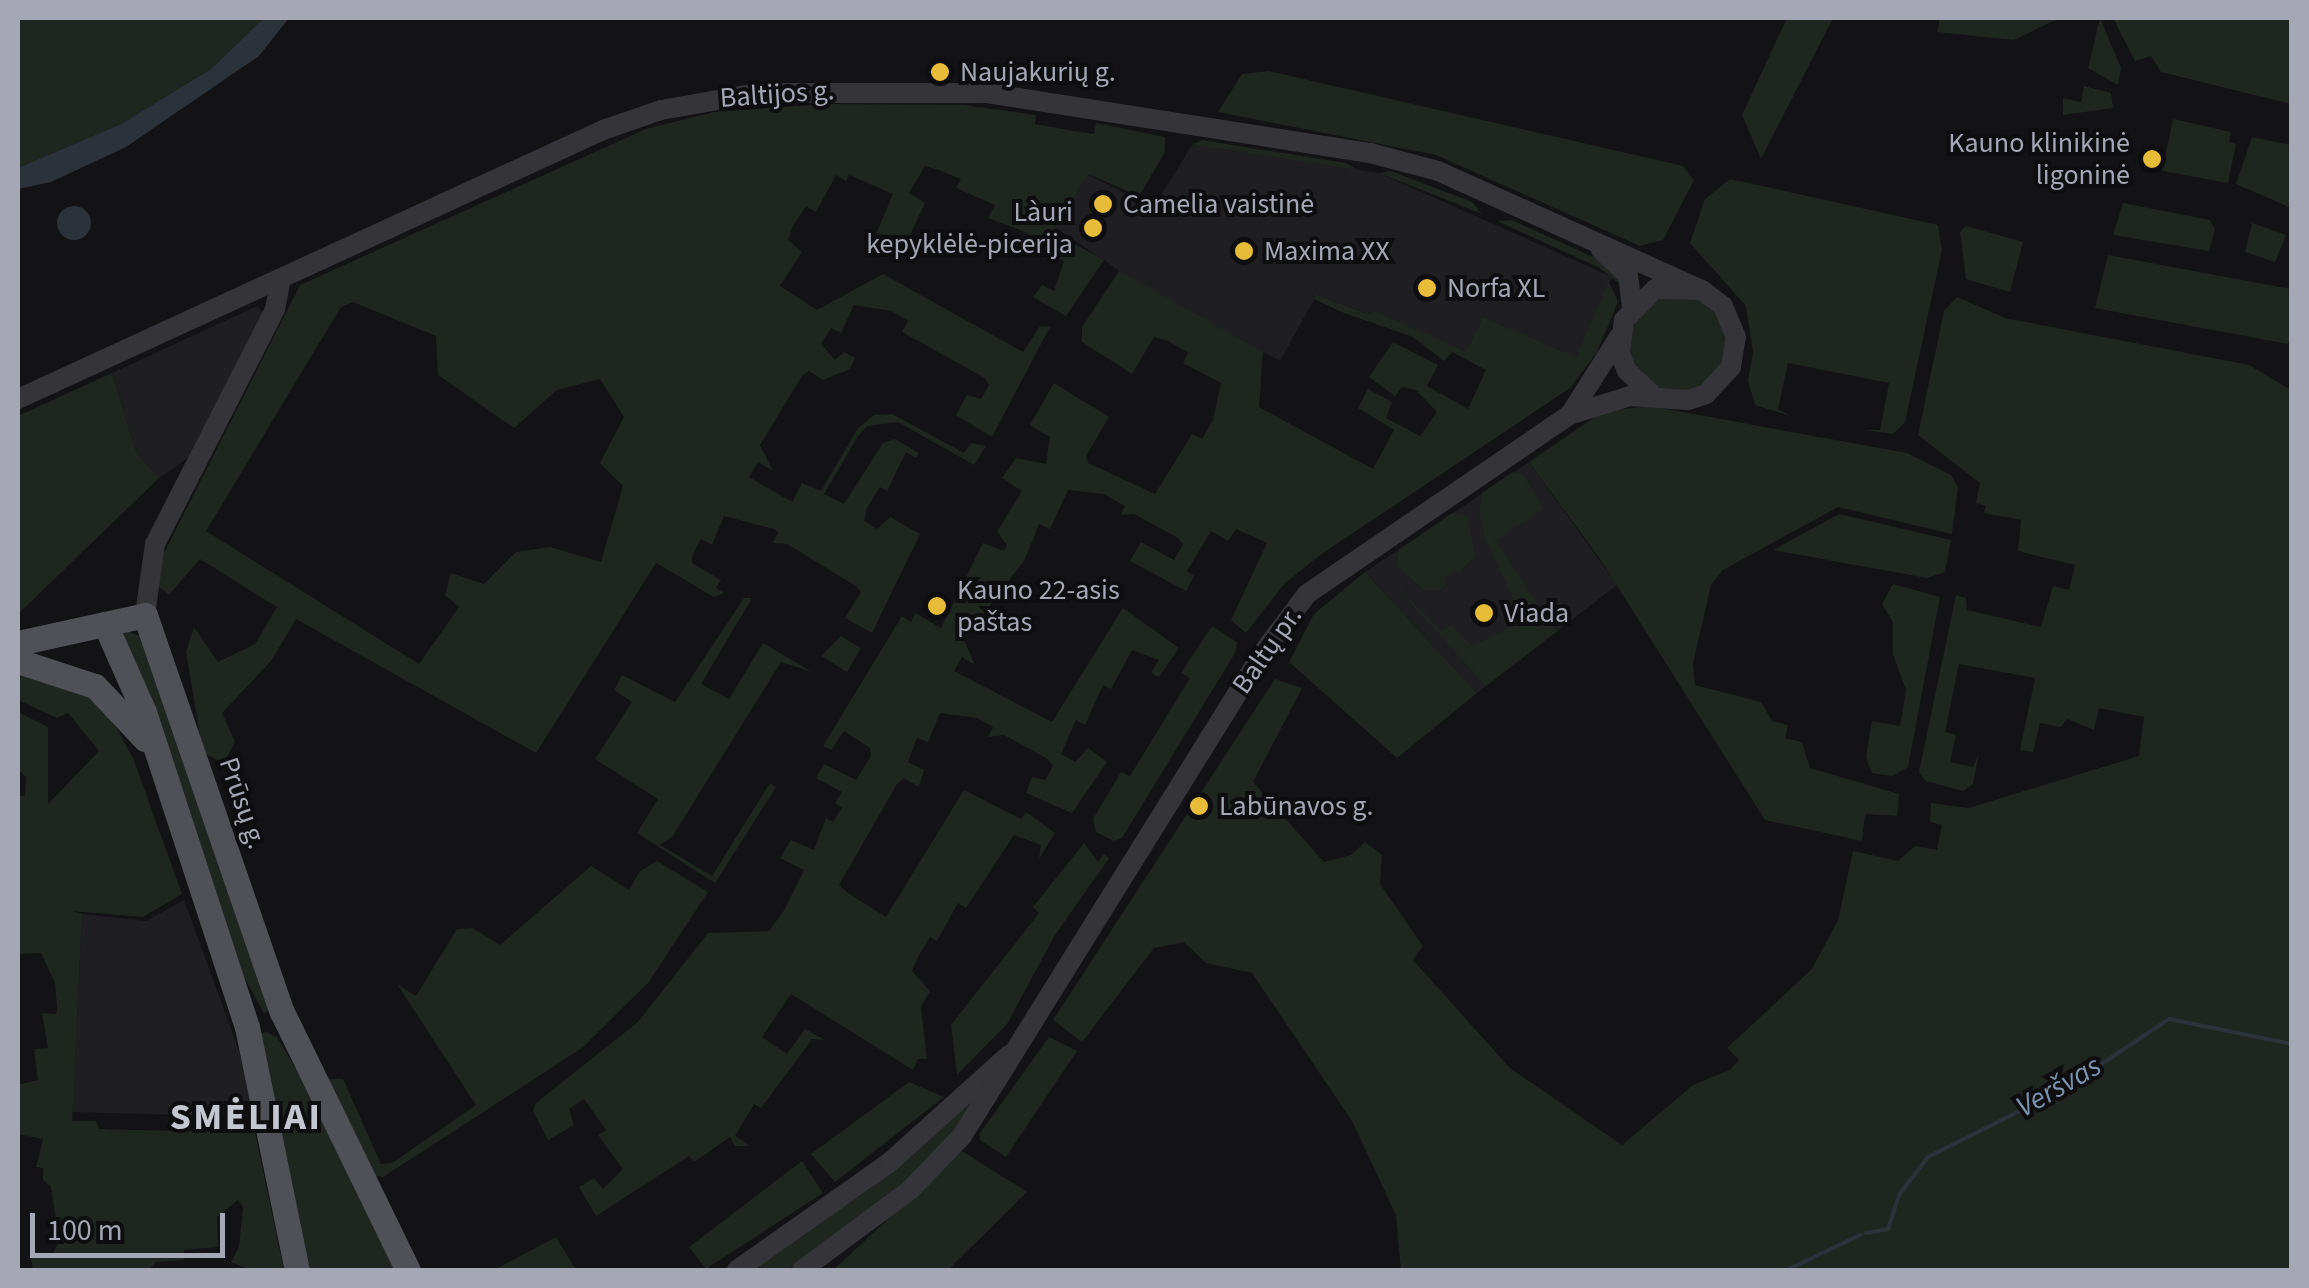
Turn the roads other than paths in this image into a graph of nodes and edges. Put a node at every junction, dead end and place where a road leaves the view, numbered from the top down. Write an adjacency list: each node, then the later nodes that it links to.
1 (1578, 235): 2 (street, Baltijos g.); 3 (street, Baltijos g.); 4 (street, Baltijos g.)
2 (280, 279): 7 (street, Baltijos g.); 9 (street, Prūsų g.)
3 (1702, 290): 4 (street); 6 (street, Baltų pr.)
4 (1632, 307): 5 (street)
5 (1620, 334): 6 (street); 8 (street)
6 (1654, 396): 8 (street, Baltų pr.)
7 (18, 399)
8 (1570, 415): 16 (street, Baltų pr.)
9 (144, 615): 10 (main road); 14 (main road, Prūsų g.)
10 (105, 624): 11 (main road); 13 (main road)
11 (18, 643)
12 (18, 661): 13 (main road)
13 (158, 758): 15 (main road)
14 (282, 1012): 15 (main road); 18 (main road, Prūsų g.)
15 (248, 1027): 17 (main road)
16 (1014, 1050): 19 (street, Baltų pr.); 20 (street, Baltų pr.)
17 (297, 1270)
18 (408, 1270)
19 (737, 1270)
20 (802, 1270)

